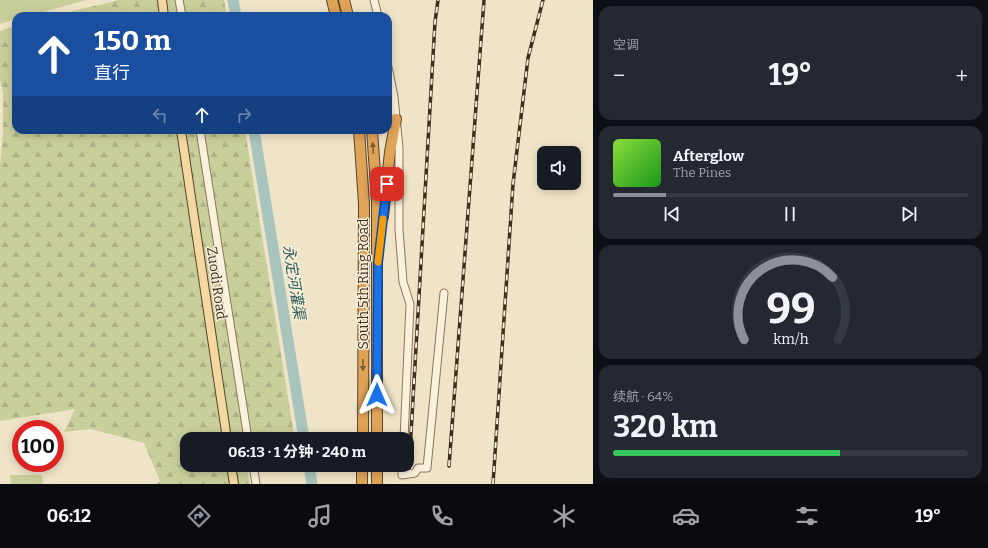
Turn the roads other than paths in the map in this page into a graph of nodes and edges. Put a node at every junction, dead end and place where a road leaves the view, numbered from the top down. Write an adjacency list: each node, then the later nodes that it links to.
1 (162, 0): 6 (main road)
2 (180, 0): 7 (street)
3 (332, 0): 8 (highway)
4 (344, 0): 9 (highway)
5 (374, 0): 10 (street)
6 (164, 12)
7 (182, 12)
8 (335, 12)
9 (347, 12)
10 (377, 12)
11 (392, 87): 12 (street)
12 (396, 119): 17 (highway); 23 (street)
13 (182, 134): 19 (main road, Zuodi Road)
14 (201, 134): 20 (street)
15 (359, 134): 21 (highway, South 5th Ring Road, one-way to 21)
16 (372, 134): 17 (highway, South 5th Ring Road, one-way to 16)
17 (378, 263): 22 (highway, South 5th Ring Road)
18 (444, 293): 28 (street)
19 (226, 432)
20 (247, 432)
21 (362, 432)
22 (377, 432)
23 (404, 432)
24 (232, 472): 29 (main road)
25 (254, 472): 30 (street)
26 (362, 472): 31 (highway)
27 (377, 472): 32 (highway)
28 (402, 472)
29 (234, 484)
30 (256, 484)
31 (362, 484)
32 (377, 484)

